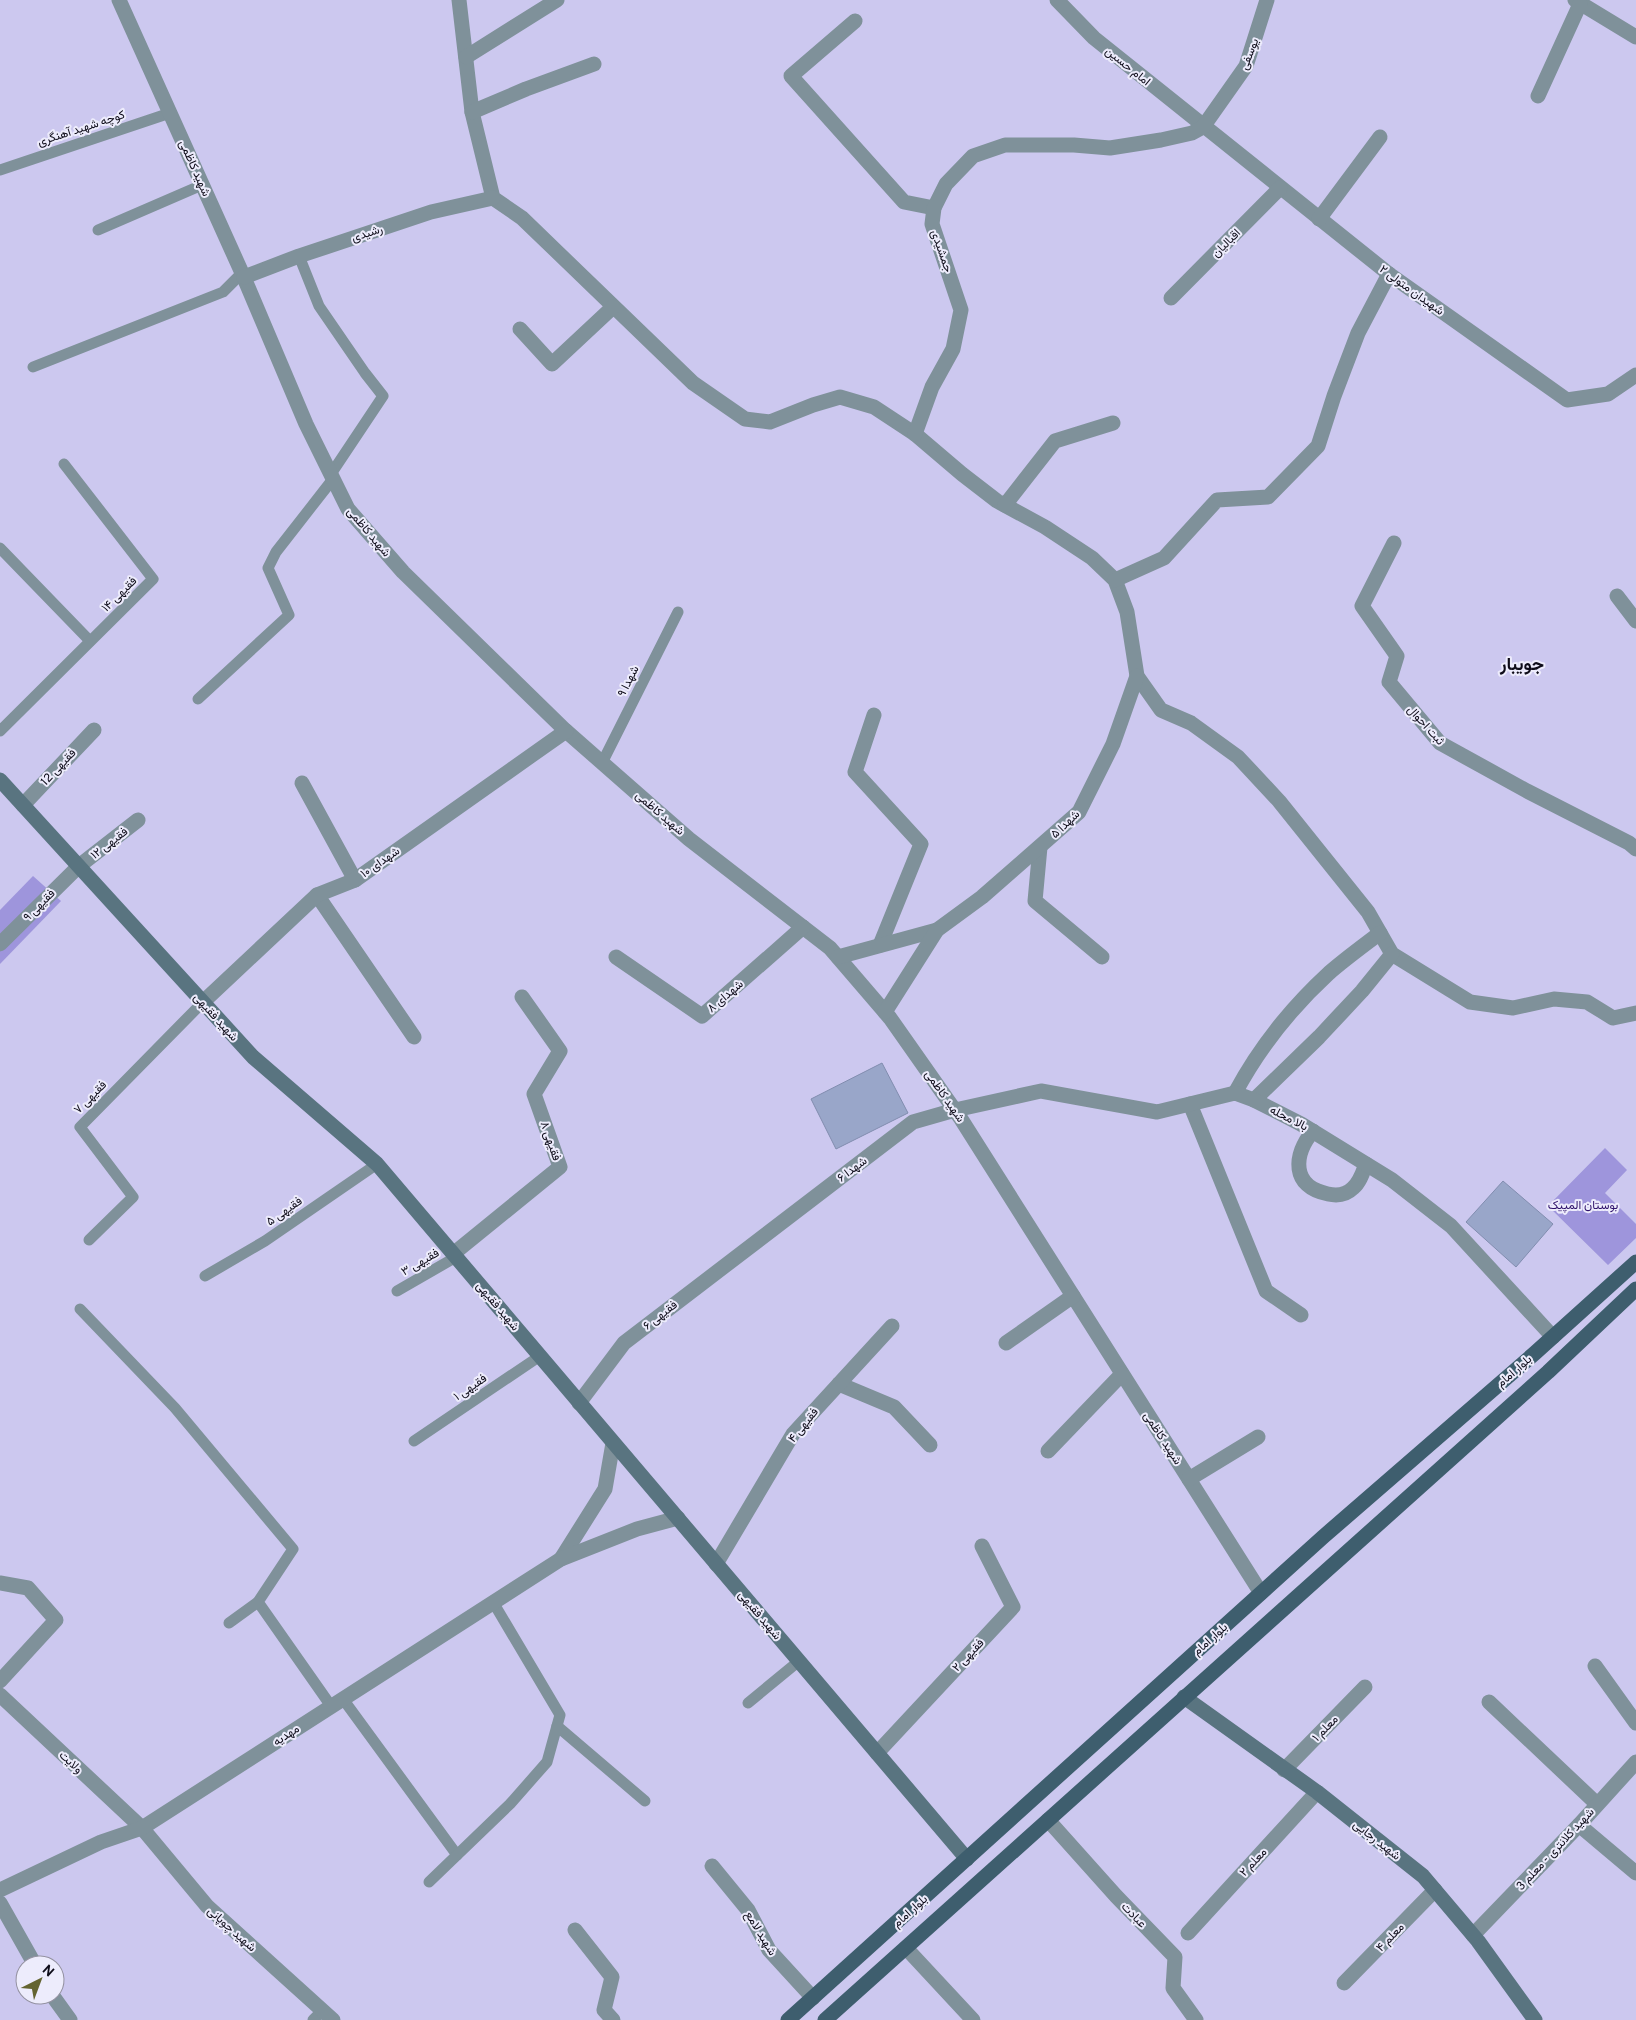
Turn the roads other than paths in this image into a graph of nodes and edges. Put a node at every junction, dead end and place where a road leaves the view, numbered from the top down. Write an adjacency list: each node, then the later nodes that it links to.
1 (119, 0): 13 (street, شهید کاظمی)
2 (460, 0): 9 (street)
3 (557, 0): 9 (street)
4 (1057, 0): 14 (street, امام حسین)
5 (1267, 0): 14 (street, یوسفی)
6 (1578, 2): 8 (street); 11 (street)
7 (855, 21): 20 (street)
8 (1636, 37)
9 (466, 57): 12 (street)
10 (594, 64): 12 (street)
11 (1538, 96)
12 (472, 112): 19 (street)
13 (170, 113): 16 (lane, کوچه شهید آهنگری); 17 (street, شهید کاظمی)
14 (1203, 127): 18 (street, شهیدان متولی ۲); 20 (street, جمشیدی)
15 (1380, 136): 21 (street)
16 (0, 170)
17 (202, 185): 22 (lane); 25 (street, شهید کاظمی)
18 (1280, 188): 21 (street, شهیدان متولی ۲); 26 (street, اقبالیان)
19 (493, 198): 23 (street, رشیدی); 27 (street)
20 (934, 208): 32 (street, جمشیدی)
21 (1318, 219): 24 (street, شهیدان متولی ۲)
22 (98, 230)
23 (299, 256): 25 (street, رشیدی); 34 (lane)
24 (1389, 274): 30 (street, شهیدان متولی ۲); 38 (street)
25 (243, 275): 29 (lane); 34 (street, شهید کاظمی)
26 (1171, 298)
27 (613, 307): 28 (street); 32 (street)
28 (520, 330)
29 (32, 367)
30 (1636, 375)
31 (1113, 422): 35 (street)
32 (915, 434): 35 (street)
33 (64, 464): 42 (lane, فقیهی ۱۴)
34 (332, 476): 44 (lane); 48 (street, شهید کاظمی)
35 (1005, 505): 38 (street)
36 (1394, 542): 55 (street, ثبت احوال)
37 (0, 548): 42 (lane)
38 (1115, 580): 43 (street)
39 (1617, 596): 41 (street)
40 (678, 612): 49 (lane, شهدا ۹)
41 (1636, 621)
42 (90, 641): 47 (lane, فقیهی ۱۴)
43 (1137, 676): 54 (street, شهدا ۵); 61 (street)
44 (198, 699)
45 (874, 715): 63 (street)
46 (94, 730): 52 (street, فقیهی 12)
47 (0, 731)
48 (566, 731): 49 (street, شهید کاظمی); 57 (street, شهدای ۱۰)
49 (602, 763): 59 (street, شهید کاظمی)
50 (0, 780): 52 (main road, شهید فقیهی)
51 (302, 783): 57 (street)
52 (23, 805): 56 (main road, شهید فقیهی)
53 (138, 820): 56 (street, فقیهی ۱۲)
54 (1040, 847): 60 (street, شهدا ۵); 67 (street)
55 (1636, 849)
56 (79, 866): 62 (street, فقیهی ۹); 69 (main road, شهید فقیهی)
57 (355, 880): 58 (street, شهدای ۱۰)
58 (317, 896): 69 (street, شهدای ۱۰); 72 (street)
59 (803, 927): 65 (street, شهدای ۸); 66 (street, شهید کاظمی)
60 (937, 930): 63 (street, شهدا ۵); 70 (street, شهدا ۵)
61 (1380, 933): 64 (street); 73 (street)
62 (0, 944)
63 (880, 945): 66 (street, شهدا ۵)
64 (1392, 954): 71 (street); 74 (street)
65 (616, 956)
66 (838, 957): 70 (street, شهید کاظمی)
67 (1102, 957)
68 (522, 997): 82 (street, فقیهی ۸)
69 (203, 1002): 78 (main road, شهید فقیهی); 80 (lane, فقیهی ۷)
70 (884, 1012): 76 (street, شهید کاظمی)
71 (1636, 1013)
72 (414, 1037)
73 (1235, 1093): 74 (street, بالا محله); 75 (street)
74 (1254, 1100): 77 (street, بالا محله)
75 (1190, 1104): 76 (street); 89 (street)
76 (955, 1110): 81 (street, شهدا ۶); 87 (street, شهید کاظمی)
77 (1313, 1131): 79 (street, بالا محله); 79 (street)
78 (377, 1164): 82 (main road, شهید فقیهی); 84 (lane, فقیهی ۵)
79 (1366, 1164): 91 (street, بالا محله)
80 (89, 1240)
81 (755, 1242): 96 (street, فقیهی ۶)
82 (455, 1256): 86 (lane, فقیهی ۳); 93 (main road, شهید فقیهی)
83 (1636, 1262): 91 (main road, بلوار امام)
84 (205, 1276)
85 (1636, 1289): 118 (main road, بلوار امام)
86 (397, 1291)
87 (1073, 1296): 92 (street); 94 (street, شهید کاظمی)
88 (80, 1309): 109 (lane)
89 (1301, 1315)
90 (892, 1326): 95 (street, فقیهی ۴)
91 (1553, 1337): 108 (main road, بلوار امام)
92 (1006, 1343)
93 (540, 1356): 96 (main road, شهید فقیهی); 98 (lane, فقیهی ۱)
94 (1122, 1374): 101 (street); 102 (street, شهید کاظمی)
95 (839, 1384): 100 (street); 106 (street, فقیهی ۴)
96 (579, 1403): 99 (main road, شهید فقیهی)
97 (1258, 1437): 102 (street)
98 (414, 1441)
99 (614, 1443): 103 (main road, شهید فقیهی); 105 (street)
100 (930, 1445)
101 (1048, 1451)
102 (1189, 1479): 108 (street, شهید کاظمی)
103 (678, 1518): 105 (street); 106 (main road, شهید فقیهی)
104 (982, 1546): 124 (street, فقیهی ۲)
105 (561, 1559): 110 (street, مهدیه)
106 (716, 1564): 112 (main road, شهید فقیهی)
107 (0, 1583): 115 (street)
108 (1262, 1593): 114 (main road, بلوار امام)
109 (258, 1602): 111 (lane); 119 (lane)
110 (493, 1602): 119 (street, مهدیه); 123 (lane)
111 (229, 1623)
112 (798, 1661): 121 (lane); 124 (main road, شهید فقیهی)
113 (1595, 1666): 122 (street)
114 (1168, 1678): 118 (main road); 134 (main road, بلوار امام)
115 (0, 1681)
116 (1365, 1686): 126 (street, معلم ۱)
117 (0, 1695): 132 (street, ولایت)
118 (1184, 1697): 126 (main road, شهید رجایی); 130 (main road, بلوار امام)
119 (337, 1702): 132 (street, مهدیه); 133 (lane)
120 (1488, 1702): 129 (street)
121 (748, 1703)
122 (1636, 1724)
123 (557, 1726): 128 (lane); 133 (lane)
124 (877, 1753): 134 (main road, شهید فقیهی)
125 (1636, 1762): 129 (street, شهید کلانتری - معلم 3)
126 (1284, 1770): 127 (main road, شهید رجایی)
127 (1317, 1792): 140 (main road, شهید رجایی); 143 (street, معلم ۲)
128 (645, 1801)
129 (1598, 1804): 131 (street, شهید کلانتری - معلم 3)
130 (1048, 1820): 137 (main road, بلوار امام); 156 (street, عبادت)
131 (1580, 1825): 136 (street); 144 (street, شهید کلانتری - معلم 3)
132 (142, 1828): 139 (street, مهدیه); 150 (street, شهید چوپانی)
133 (457, 1855): 138 (lane)
134 (967, 1860): 137 (main road); 148 (main road, بلوار امام)
135 (712, 1866): 148 (street, شهید لامع)
136 (1636, 1873)
137 (982, 1879): 145 (main road, بلوار امام)
138 (429, 1882)
139 (0, 1890)
140 (1435, 1890): 144 (main road, شهید رجایی); 147 (street, معلم ۴)
141 (0, 1903): 146 (street)
142 (575, 1930): 152 (street)
143 (1188, 1933)
144 (1473, 1935): 157 (main road, شهید رجایی)
145 (906, 1948): 154 (main road, بلوار امام); 155 (street)
146 (29, 1955)
147 (1344, 1983)
148 (813, 1998): 153 (main road, بلوار امام)
149 (59, 2005): 151 (street)
150 (323, 2017)
151 (70, 2020)
152 (613, 2020)
153 (788, 2020)
154 (825, 2020)
155 (973, 2020)
156 (1196, 2020)
157 (1534, 2020)

